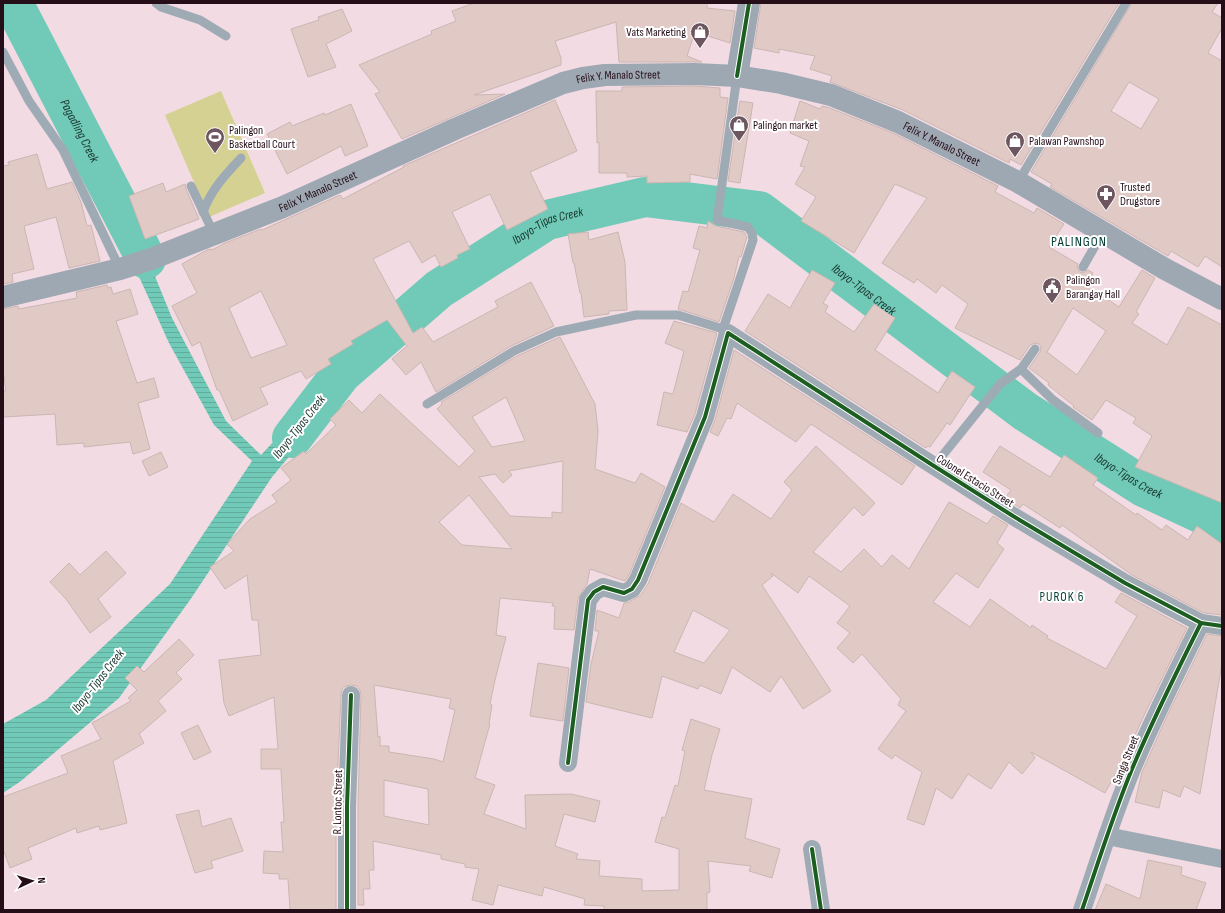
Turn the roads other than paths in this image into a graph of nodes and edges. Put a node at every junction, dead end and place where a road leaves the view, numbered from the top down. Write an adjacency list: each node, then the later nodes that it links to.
1 (156, 3): 4 (lane)
2 (749, 3): 6 (main road)
3 (1126, 3): 8 (lane)
4 (226, 36)
5 (3, 52): 14 (lane)
6 (737, 76): 8 (main road, Felix Y. Manalo Street); 12 (main road, Felix Y. Manalo Street); 17 (lane)
7 (241, 158): 10 (lane)
8 (1018, 182): 11 (main road, Felix Y. Manalo Street)
9 (191, 186): 10 (lane)
10 (204, 212): 12 (lane)
11 (1103, 232): 13 (lane); 16 (main road, Felix Y. Manalo Street)
12 (214, 234): 14 (main road, Felix Y. Manalo Street)
13 (1083, 267)
14 (120, 269): 15 (main road, Felix Y. Manalo Street)
15 (3, 297)
16 (1222, 299)
17 (725, 331): 20 (lane); 22 (street, Colonel Estacio Street); 26 (street)
18 (1035, 349): 19 (lane)
19 (1021, 370): 21 (lane); 22 (lane)
20 (427, 404)
21 (1098, 433)
22 (934, 466): 23 (street, Colonel Estacio Street)
23 (1201, 623): 24 (street, Colonel Estacio Street); 27 (street, Sanga Street)
24 (1222, 626)
25 (351, 695): 30 (street, R. Lontoc Street)
26 (568, 763)
27 (1107, 836): 29 (street); 32 (street, Sanga Street)
28 (812, 849): 31 (street)
29 (1222, 859)
30 (347, 910)
31 (821, 910)
32 (1082, 910)

